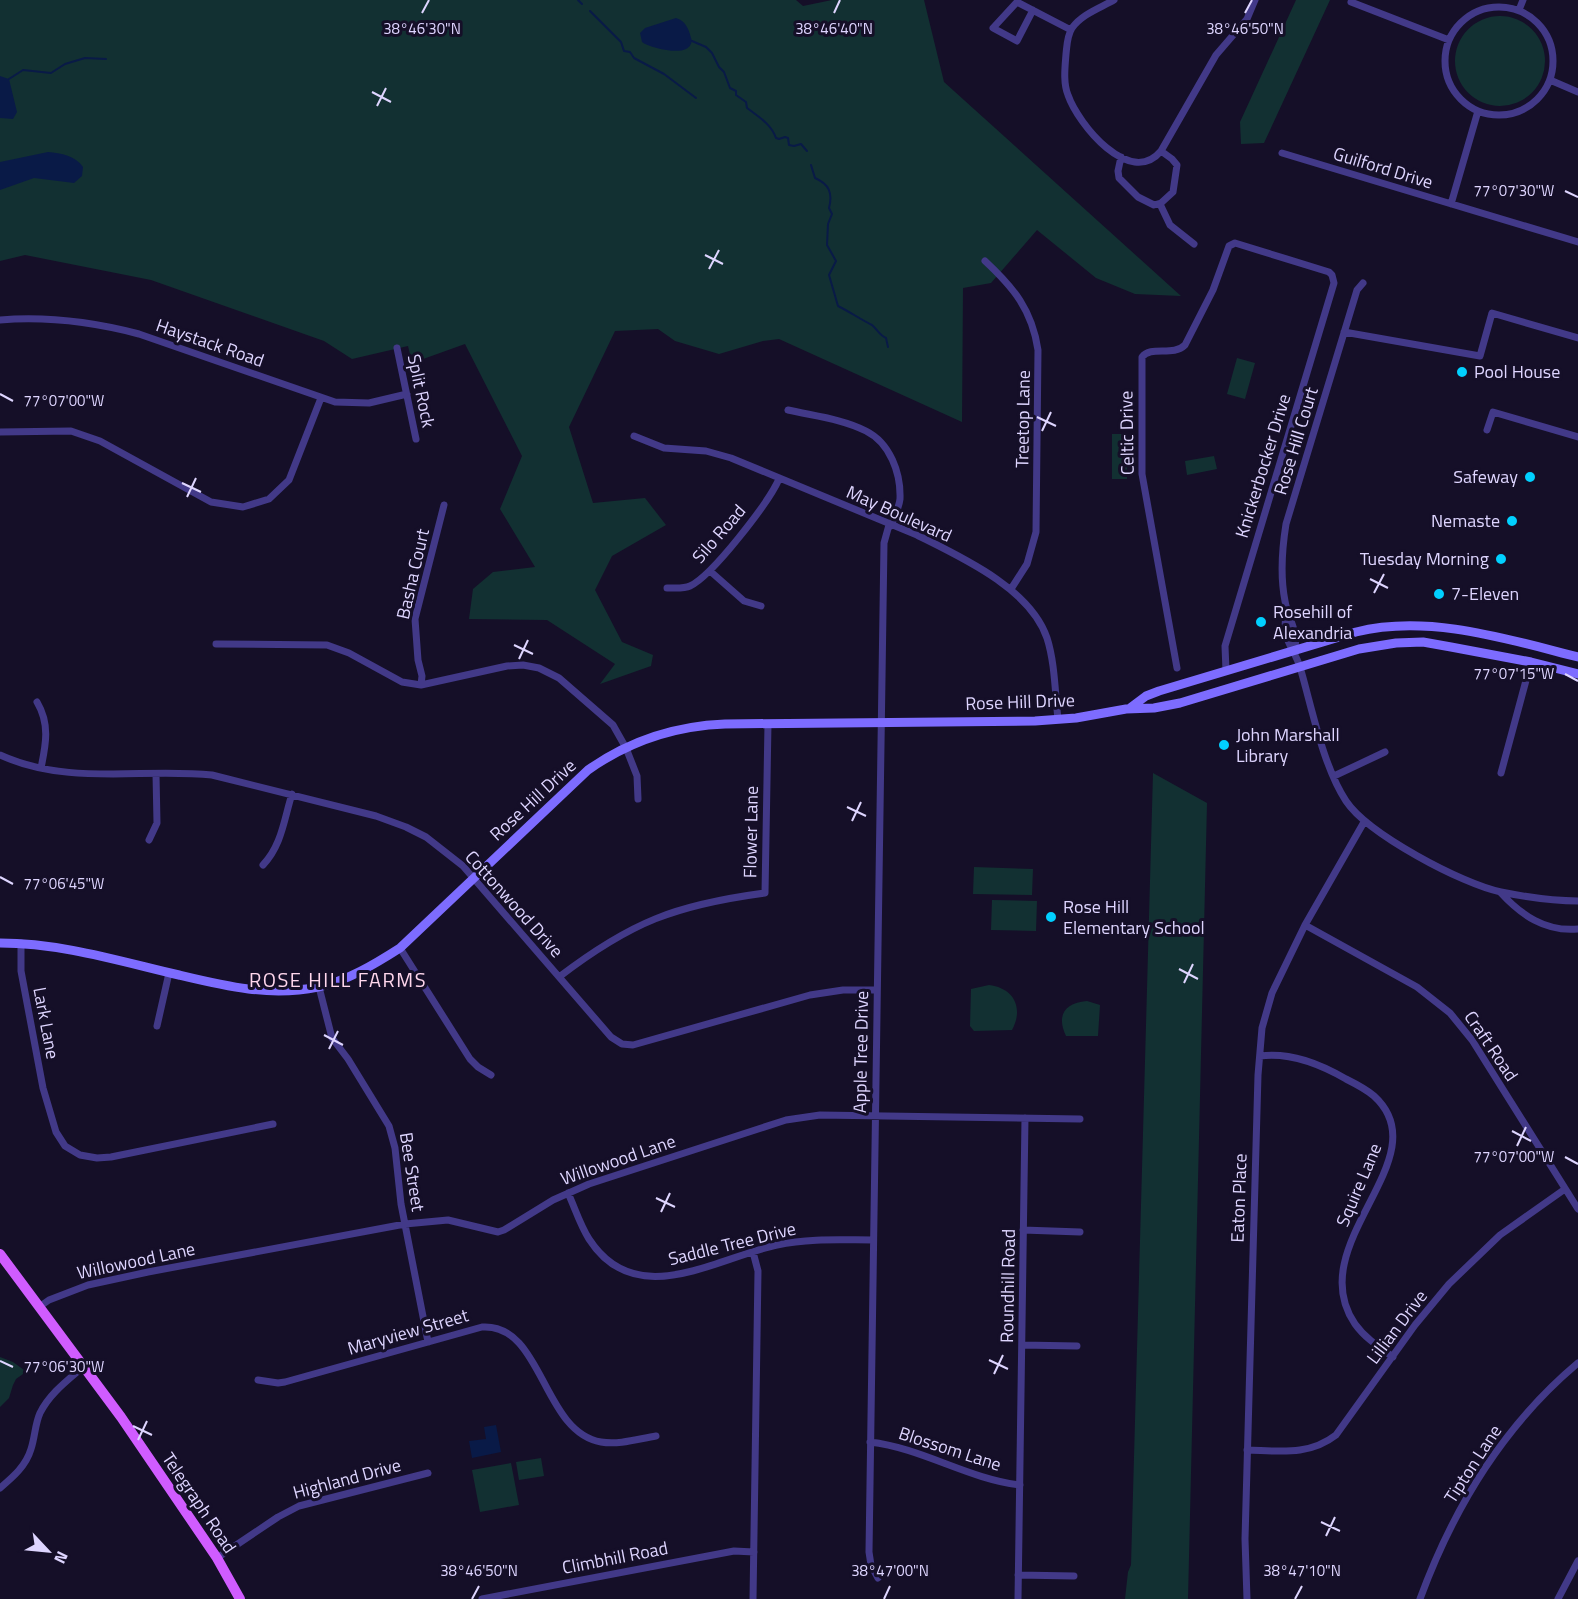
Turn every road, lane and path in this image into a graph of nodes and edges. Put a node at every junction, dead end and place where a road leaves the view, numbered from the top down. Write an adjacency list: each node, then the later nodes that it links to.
1 (1114, 0): 7 (street)
2 (1255, 0): 12 (street)
3 (1523, 0): 6 (street)
4 (1351, 2): 8 (street)
5 (1033, 10): 5 (street); 7 (street)
6 (1520, 10): 8 (street); 9 (street)
7 (1071, 30): 14 (street)
8 (1449, 40): 11 (street)
9 (1550, 80): 10 (street); 11 (street)
10 (1578, 92)
11 (1478, 111): 16 (street)
12 (1161, 151): 14 (street); 15 (street)
13 (1282, 153): 16 (street, Guilford Drive)
14 (1121, 157): 15 (street)
15 (1160, 204): 19 (street)
16 (1451, 204): 17 (street, Guilford Drive)
17 (1578, 242)
18 (1235, 243): 46 (street, Celtic Drive); 47 (street, Knickerbocker Drive)
19 (1194, 244)
20 (985, 261): 39 (street, Treetop Lane)
21 (1363, 283): 23 (street, Rose Hill Court)
22 (0, 320): 27 (street, Haystack Road)
23 (1344, 332): 24 (street); 42 (street, Rose Hill Court)
24 (1578, 338)
25 (397, 348): 26 (street, Split Rock)
26 (407, 394): 27 (street, Haystack Road); 33 (street, Split Rock)
27 (321, 398): 30 (street)
28 (788, 410): 36 (street, Apple Tree Drive)
29 (1486, 430): 32 (street)
30 (0, 432)
31 (634, 436): 34 (street, May Boulevard)
32 (1578, 437)
33 (416, 439)
34 (779, 479): 36 (street, May Boulevard); 37 (street, Silo Road)
35 (444, 505): 49 (street, Basha Court)
36 (890, 525): 39 (street, May Boulevard); 53 (street, Apple Tree Drive)
37 (710, 571): 38 (street, Silo Road); 40 (street)
38 (667, 588)
39 (1011, 589): 52 (street, May Boulevard)
40 (761, 606)
41 (216, 644): 49 (street)
42 (1295, 655): 43 (street, Rose Hill Drive); 45 (street, Rose Hill Court); 47 (street, Rose Hill Drive)
43 (1578, 657)
44 (1531, 662): 45 (street, Rose Hill Drive); 48 (street, Rose Hill Drive); 59 (street)
45 (1300, 667): 51 (street, Rose Hill Drive); 61 (street, Rose Hill Court)
46 (1177, 668)
47 (1226, 671): 51 (street, Rose Hill Drive)
48 (1578, 674)
49 (421, 685): 55 (street)
50 (37, 702): 58 (street)
51 (1129, 708): 52 (street, Rose Hill Drive)
52 (1058, 719): 53 (street, Rose Hill Drive)
53 (881, 722): 54 (street, Rose Hill Drive); 78 (street, Apple Tree Drive)
54 (768, 724): 55 (street, Rose Hill Drive); 76 (street, Flower Lane)
55 (626, 748): 63 (street); 67 (street, Rose Hill Drive)
56 (1385, 752): 61 (street)
57 (0, 754): 58 (street, Cottonwood Drive)
58 (41, 768): 60 (street, Cottonwood Drive)
59 (1501, 773)
60 (156, 774): 62 (street, Cottonwood Drive); 65 (street)
61 (1334, 776): 64 (street, Rose Hill Court)
62 (292, 794): 66 (street); 67 (street, Cottonwood Drive)
63 (638, 799)
64 (1364, 822): 68 (street, Rose Hill Court); 70 (street, Eaton Place)
65 (149, 840)
66 (263, 865)
67 (473, 879): 74 (street, Rose Hill Drive); 76 (street, Cottonwood Drive)
68 (1500, 892): 69 (street); 71 (street)
69 (1578, 901)
70 (1305, 925): 82 (street, Eaton Place); 88 (street, Craft Road)
71 (1578, 929)
72 (0, 943): 73 (street, Rose Hill Drive)
73 (21, 943): 75 (street, Rose Hill Drive); 87 (street, Lark Lane)
74 (400, 948): 77 (street, Rose Hill Drive); 83 (street)
75 (169, 973): 77 (street, Rose Hill Drive); 79 (street)
76 (559, 977): 80 (street, Cottonwood Drive)
77 (319, 987): 91 (street, Bee Street)
78 (878, 990): 80 (street); 84 (street, Apple Tree Drive)
79 (156, 1026)
80 (622, 1044): 81 (street)
81 (620, 1053)
82 (1260, 1056): 101 (street, Squire Lane); 107 (street, Eaton Place)
83 (491, 1074)
84 (875, 1116): 85 (street, Willowood Lane); 89 (street, Willowood Lane); 94 (street, Apple Tree Drive)
85 (1025, 1118): 86 (street, Willowood Lane); 92 (street, Roundhill Road)
86 (1080, 1119)
87 (273, 1124)
88 (1566, 1189): 90 (street, Craft Road); 101 (street, Lillian Drive)
89 (568, 1193): 91 (street, Willowood Lane); 95 (street, Saddle Tree Drive)
90 (1578, 1209)
91 (405, 1224): 97 (street, Willowood Lane); 98 (street, Bee Street)
92 (1023, 1230): 93 (street); 99 (street, Roundhill Road)
93 (1080, 1232)
94 (873, 1240): 95 (street, Saddle Tree Drive); 106 (street, Apple Tree Drive)
95 (753, 1252): 111 (street)
96 (0, 1254): 97 (main road, Telegraph Road)
97 (39, 1307): 103 (main road, Telegraph Road)
98 (428, 1342): 104 (street, Maryview Street); 105 (street, Maryview Street)
99 (1022, 1345): 100 (street); 109 (street, Roundhill Road)
100 (1077, 1346)
101 (1393, 1357): 107 (street, Lillian Drive)
102 (1578, 1363): 122 (street, Tipton Lane)
103 (84, 1365): 110 (street); 112 (main road, Telegraph Road)
104 (258, 1380)
105 (656, 1436)
106 (870, 1442): 109 (street, Blossom Lane); 116 (street, Apple Tree Drive)
107 (1247, 1450): 121 (street, Eaton Place)
108 (428, 1473): 112 (street, Highland Drive)
109 (1020, 1485): 114 (street, Roundhill Road)
110 (0, 1488)
111 (754, 1552): 118 (street, Climbhill Road); 119 (street)
112 (217, 1558): 117 (main road, Telegraph Road)
113 (1578, 1561): 123 (street)
114 (1018, 1575): 115 (street); 120 (street, Roundhill Road)
115 (1074, 1576)
116 (878, 1578)
117 (240, 1599)
118 (482, 1599)
119 (753, 1599)
120 (1018, 1599)
121 (1247, 1599)
122 (1420, 1599)
123 (1558, 1599)

